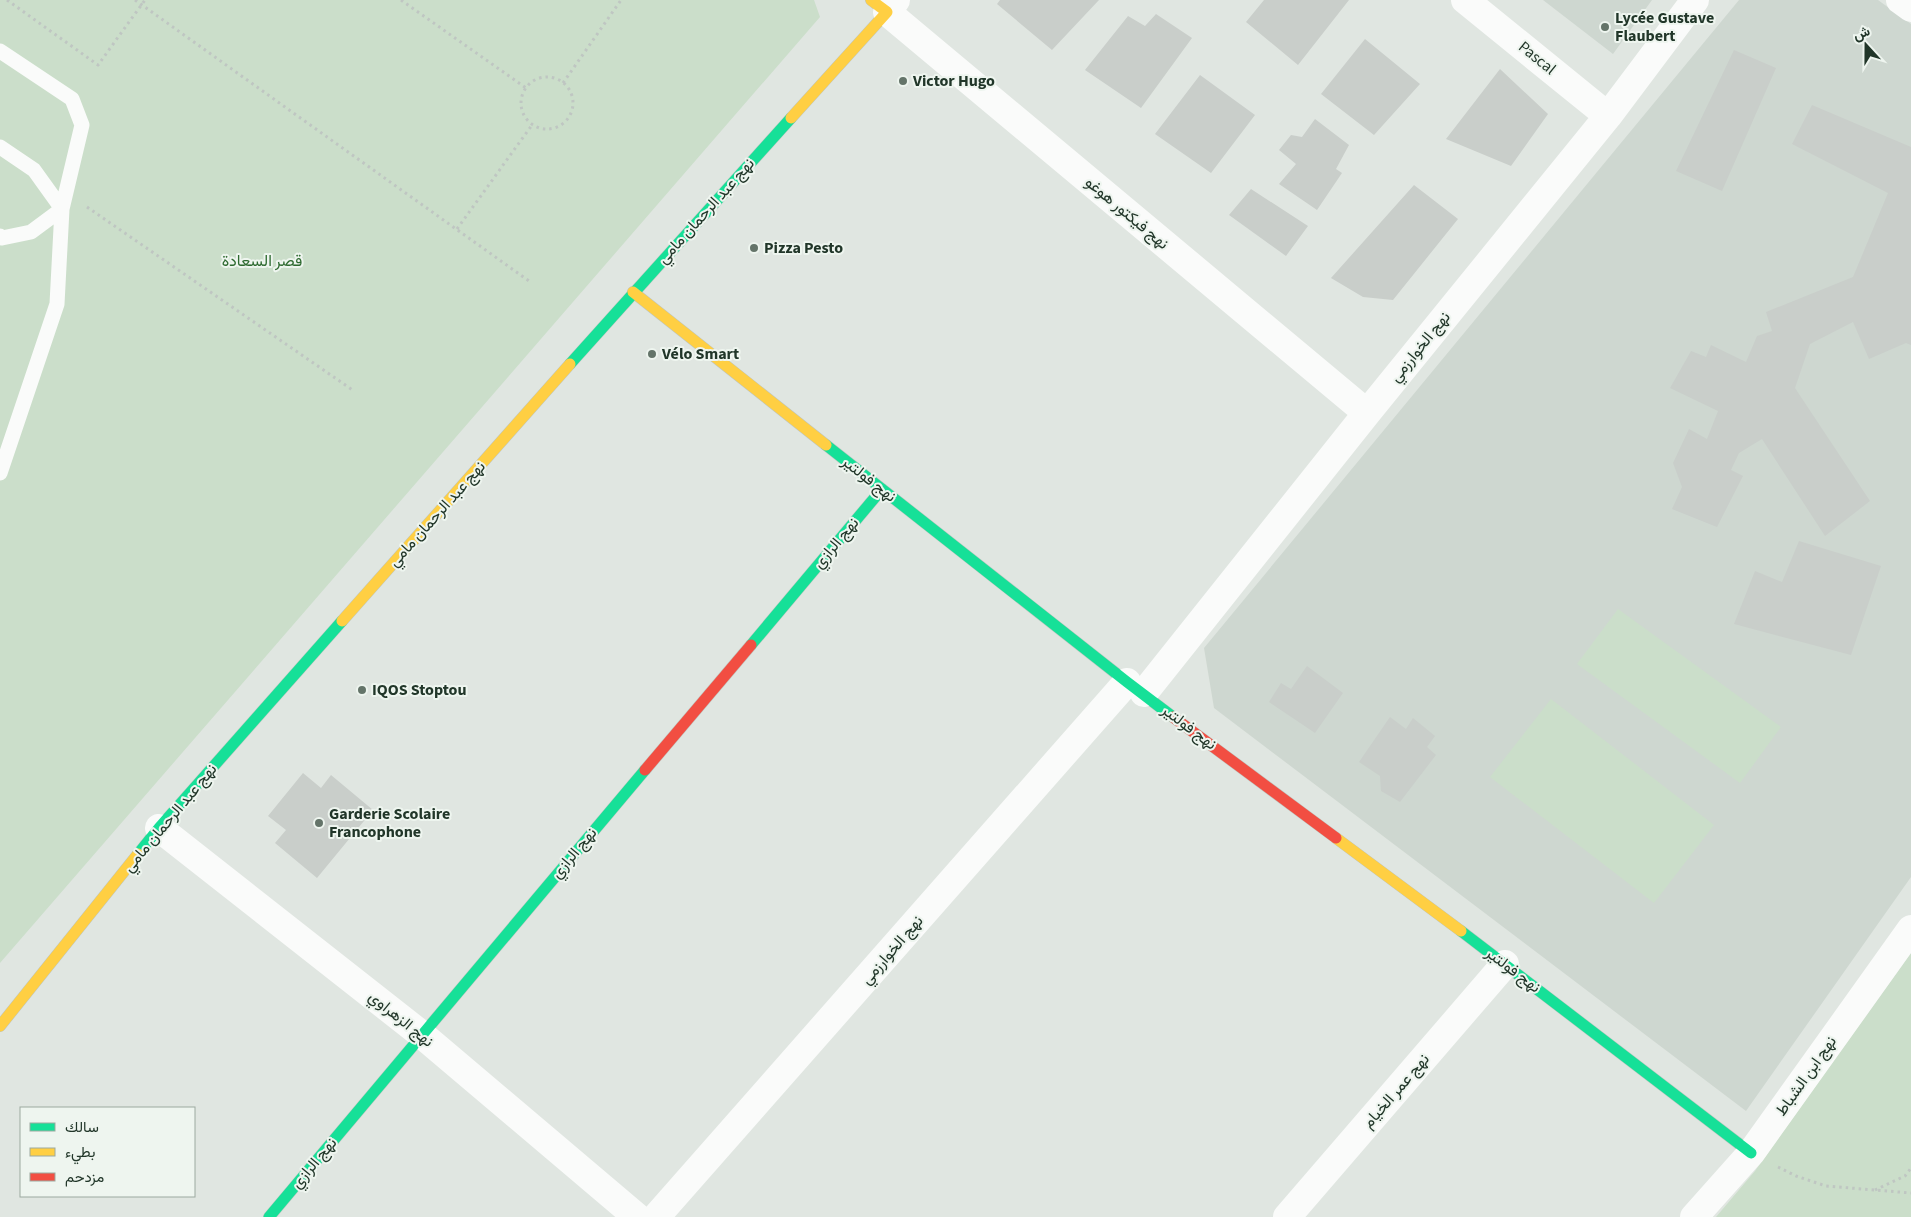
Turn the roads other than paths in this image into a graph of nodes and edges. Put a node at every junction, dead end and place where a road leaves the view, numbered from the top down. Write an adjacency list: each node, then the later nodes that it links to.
1 (1465, 0): 7 (street, Pascal)
2 (1695, 0): 7 (street, نهج الخوارزمي)
3 (1900, 0): 5 (street)
4 (885, 4): 11 (street, نهج عبد الرحمان مامي); 12 (street, نهج فيكتور هوغو)
5 (1911, 8)
6 (0, 51): 9 (lane)
7 (1608, 116): 12 (street, نهج الخوارزمي)
8 (0, 147): 9 (lane)
9 (62, 209): 10 (lane); 13 (lane)
10 (0, 236)
11 (633, 292): 14 (street, نهج فولتير); 16 (street, نهج عبد الرحمان مامي)
12 (1367, 413): 15 (street, نهج الخوارزمي)
13 (0, 473)
14 (882, 490): 15 (street, نهج فولتير); 20 (street, نهج الرازي)
15 (1136, 688): 18 (street, نهج فولتير); 24 (street, نهج الخوارزمي)
16 (159, 828): 19 (street, نهج عبد الرحمان مامي); 20 (street, نهج الزهراوي)
17 (1911, 929): 21 (street, نهج ابن الشباط)
18 (1505, 964): 21 (street, نهج فولتير); 25 (street, نهج عمر الخيام)
19 (0, 1026)
20 (421, 1034): 22 (street, نهج الرازي); 23 (street, نهج الزهراوي)
21 (1751, 1153): 26 (street, نهج ابن الشباط)
22 (269, 1217)
23 (637, 1217)
24 (656, 1217)
25 (1287, 1217)
26 (1694, 1217)

